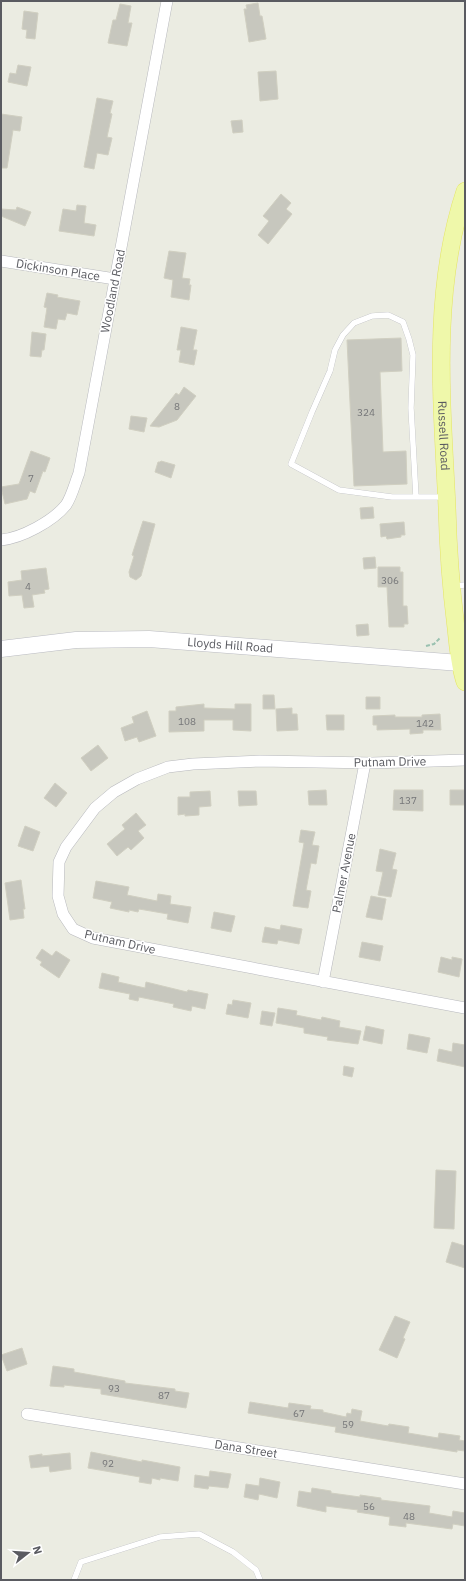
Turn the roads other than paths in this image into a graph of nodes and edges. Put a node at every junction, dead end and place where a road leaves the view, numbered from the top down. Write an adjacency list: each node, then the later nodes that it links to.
1 (167, 1): 4 (street, Woodland Road)
2 (465, 191): 6 (main road, Russell Road)
3 (1, 261): 4 (street, Dickinson Place)
4 (115, 279): 7 (street, Woodland Road)
5 (416, 497): 5 (lane); 6 (lane)
6 (446, 497): 8 (main road, Russell Road)
7 (1, 540)
8 (458, 586): 10 (main road, Russell Road)
9 (1, 649): 10 (main road, Lloyds Hill Road)
10 (460, 663): 11 (main road, Russell Road)
11 (465, 682)
12 (465, 760): 13 (street, Putnam Drive)
13 (365, 763): 14 (street, Palmer Avenue); 14 (street, Putnam Drive)
14 (323, 982): 15 (street, Putnam Drive)
15 (465, 1008)
16 (27, 1414): 17 (street, Dana Street)
17 (465, 1484)
18 (74, 1580): 19 (lane)
19 (260, 1580)

